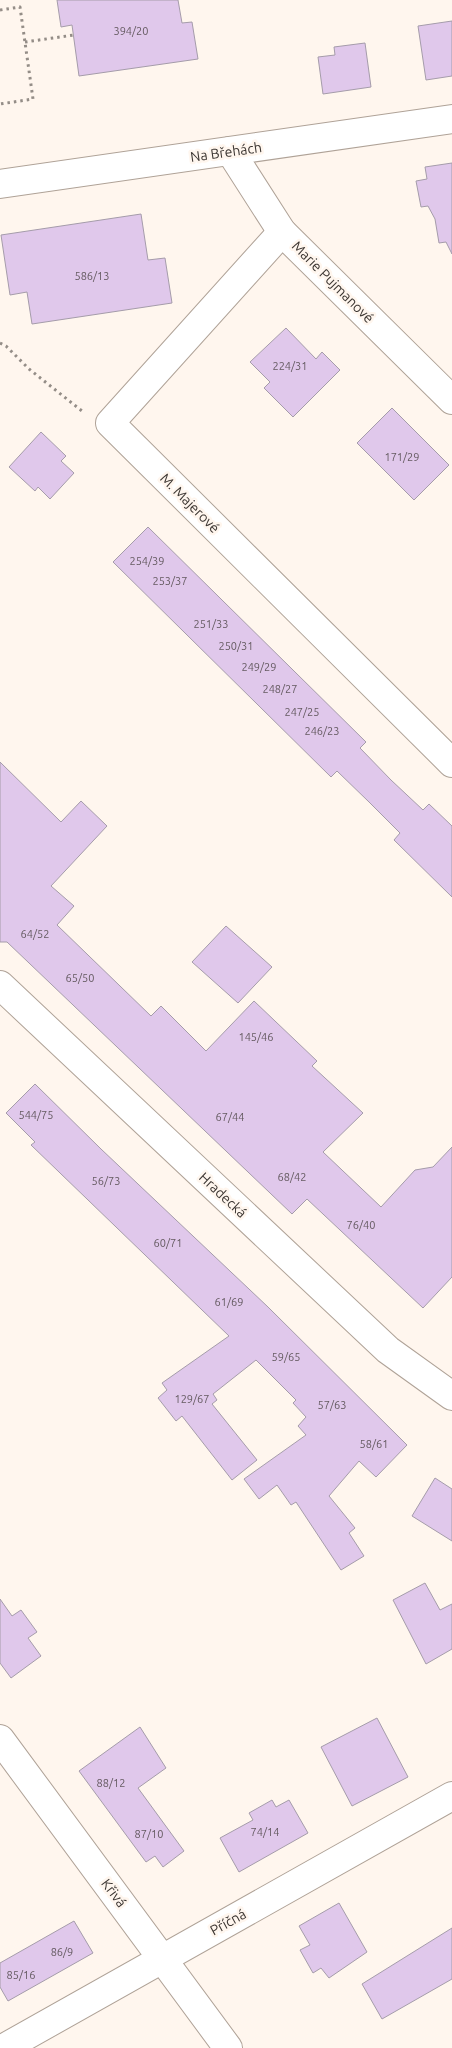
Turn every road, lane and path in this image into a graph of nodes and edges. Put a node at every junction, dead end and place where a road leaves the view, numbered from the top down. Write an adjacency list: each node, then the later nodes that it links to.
1 (0, 10): 3 (path)
2 (74, 34): 3 (path)
3 (25, 42): 4 (path)
4 (0, 104)
5 (452, 119): 6 (street, Na Břehách)
6 (230, 151): 7 (street, Na Břehách); 8 (street, Marie Pujmanové)
7 (0, 184)
8 (282, 232): 10 (street, Marie Pujmanové); 12 (street, M. Majerové)
9 (0, 343): 11 (path)
10 (452, 400)
11 (85, 414)
12 (452, 763)
13 (0, 985): 14 (street, Hradecká)
14 (452, 1396)
15 (0, 1738): 17 (street, Křivá)
16 (452, 1796): 17 (street, Příčná)
17 (163, 1959): 18 (street, Příčná); 19 (street, Křivá)
18 (4, 2048)
19 (228, 2048)

